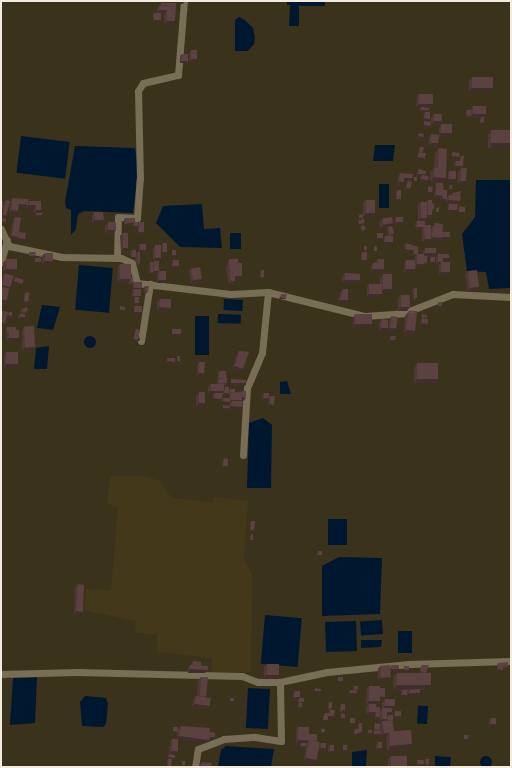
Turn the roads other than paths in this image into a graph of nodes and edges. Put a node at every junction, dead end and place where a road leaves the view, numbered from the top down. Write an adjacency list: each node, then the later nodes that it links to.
1 (184, 1): 4 (street)
2 (1, 229): 3 (street)
3 (7, 240): 4 (street); 5 (street)
4 (117, 258): 6 (street)
5 (1, 262)
6 (150, 284): 7 (street); 9 (street)
7 (268, 292): 8 (street); 10 (street)
8 (511, 297)
9 (141, 341)
10 (243, 455)
11 (511, 661): 13 (street)
12 (1, 674): 13 (street)
13 (280, 682): 14 (street)
14 (195, 767)

